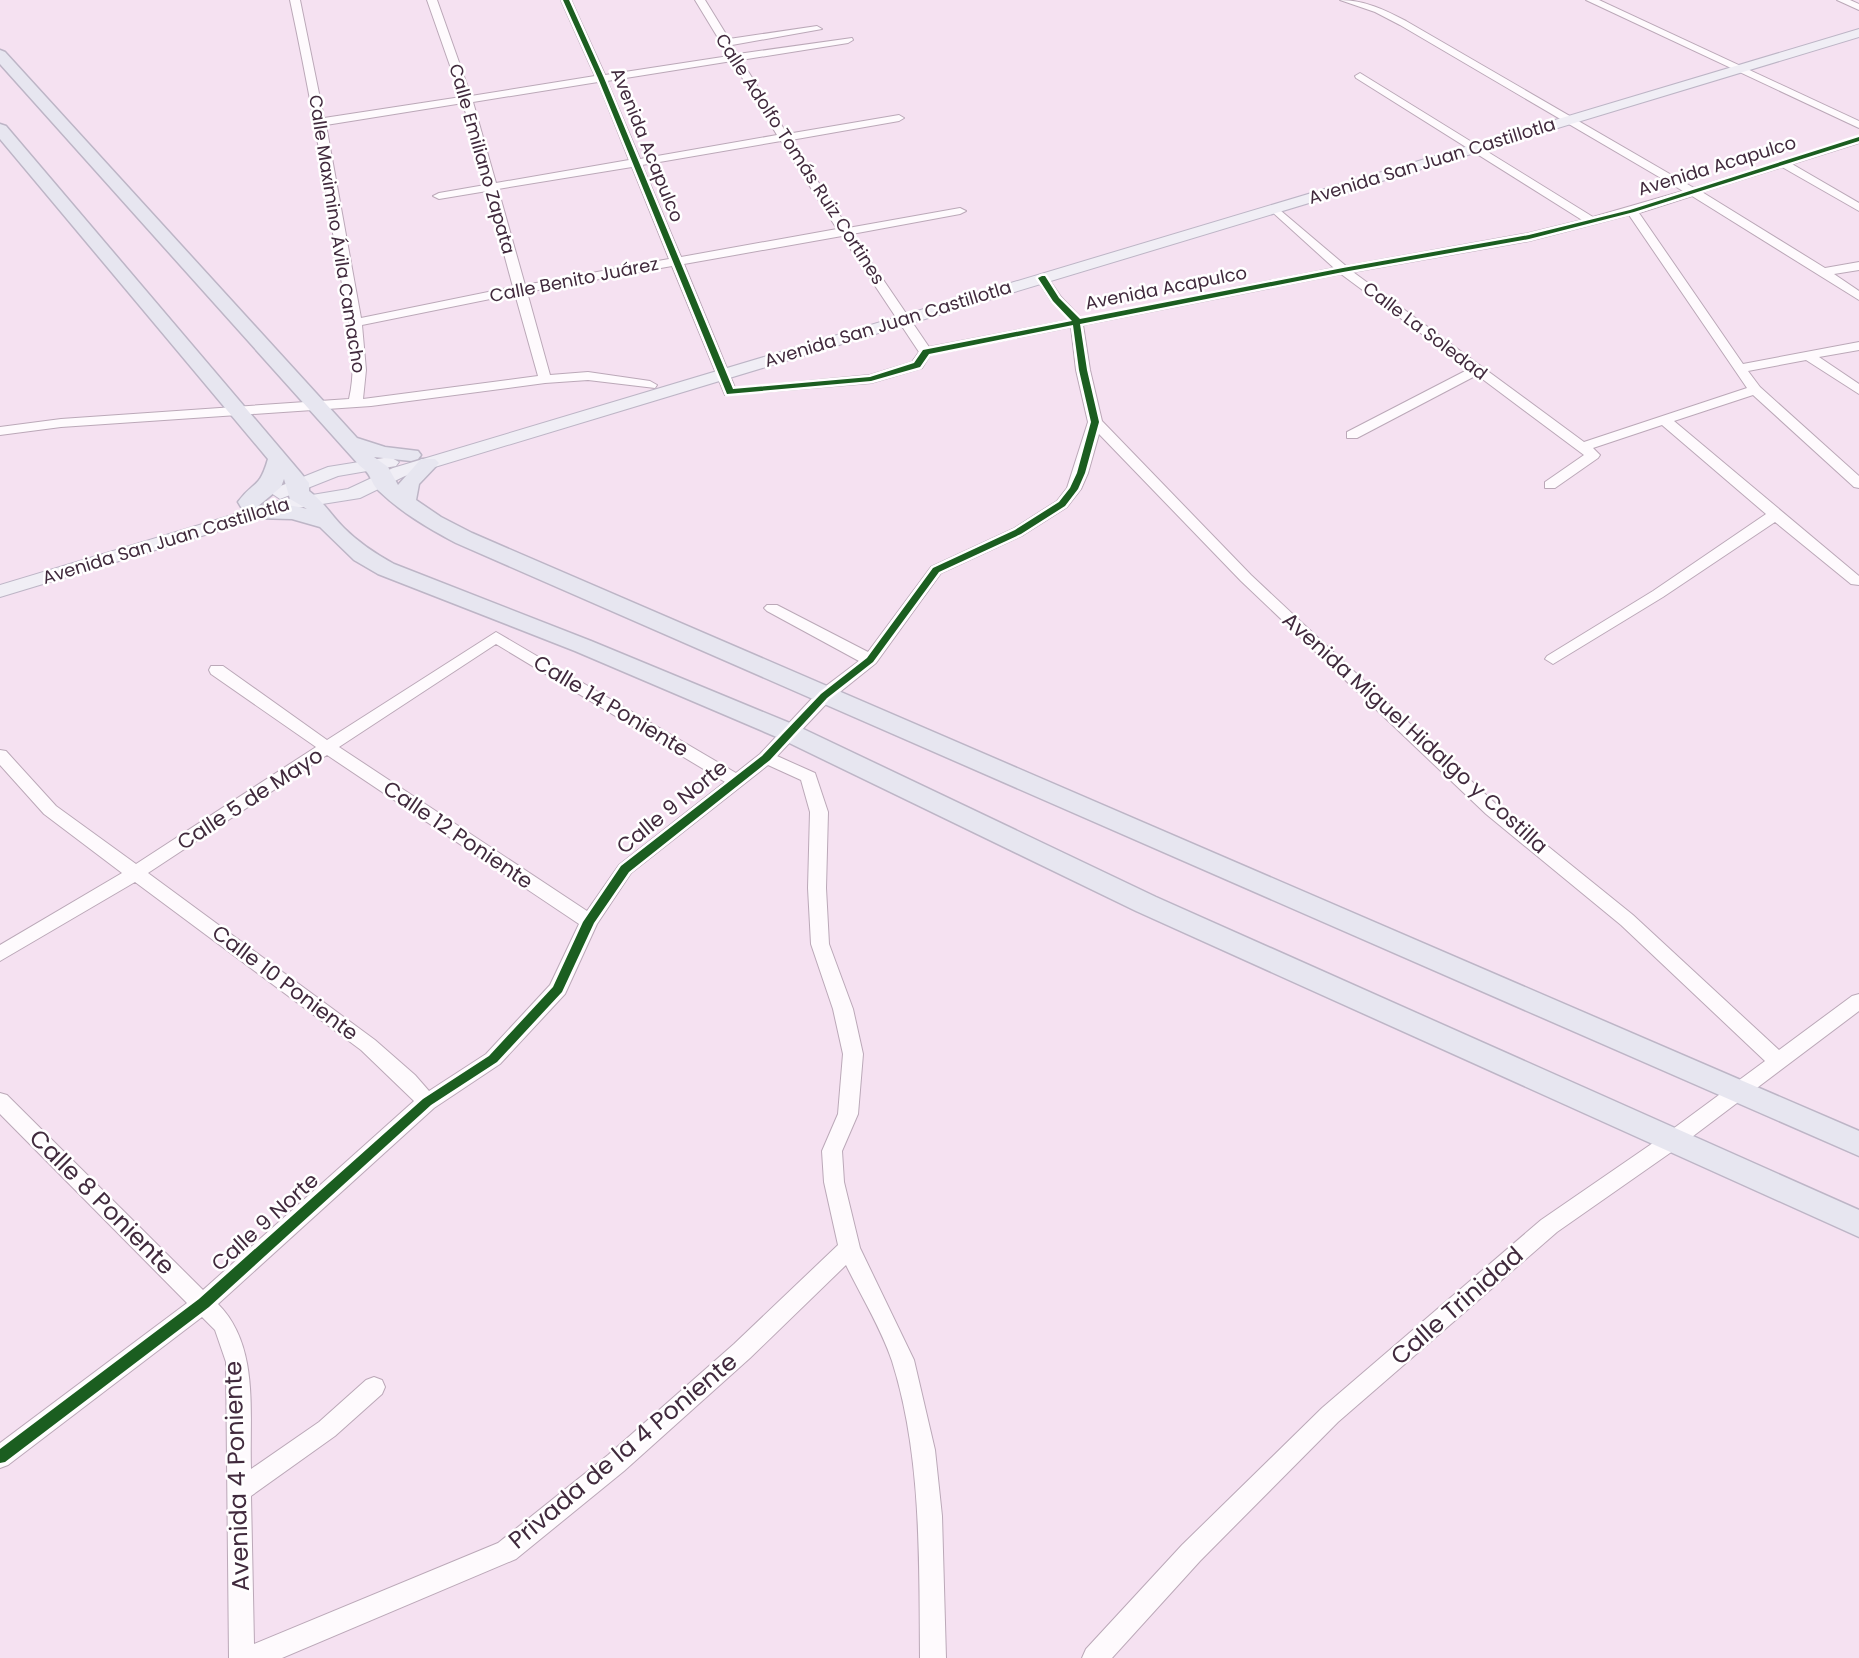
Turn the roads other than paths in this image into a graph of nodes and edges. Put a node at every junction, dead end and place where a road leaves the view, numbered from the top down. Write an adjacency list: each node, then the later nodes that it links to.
1 (295, 0): 22 (street, Calle Maximino Ávila Camacho)
2 (432, 0): 19 (street, Calle Emiliano Zapata)
3 (566, 0): 18 (street, Avenida Acapulco)
4 (700, 0): 13 (street, Calle Adolfo Tomás Ruiz Cortines)
5 (1345, 0): 20 (street)
6 (1591, 0): 16 (street)
7 (1842, 0): 8 (street)
8 (1859, 7)
9 (1859, 24): 16 (main road, Avenida San Juan Castillotla)
10 (817, 30): 13 (street)
11 (1859, 33): 16 (main road, Avenida San Juan Castillotla)
12 (848, 40): 15 (street)
13 (724, 43): 15 (street, Calle Adolfo Tomás Ruiz Cortines)
14 (0, 55): 60 (highway)
15 (733, 56): 18 (street); 25 (street, Calle Adolfo Tomás Ruiz Cortines)
16 (1734, 66): 20 (main road, Avenida San Juan Castillotla); 23 (street)
17 (1360, 76): 27 (street)
18 (601, 78): 19 (street); 28 (street, Avenida Acapulco)
19 (467, 100): 22 (street); 30 (street, Calle Emiliano Zapata)
20 (1563, 117): 27 (main road, Avenida San Juan Castillotla); 31 (street)
21 (899, 118): 25 (street)
22 (322, 122): 47 (street, Calle Maximino Ávila Camacho)
23 (1859, 125)
24 (0, 129): 61 (highway)
25 (784, 138): 28 (street); 38 (street, Calle Adolfo Tomás Ruiz Cortines)
26 (1859, 139): 29 (street, Avenida Acapulco)
27 (1471, 145): 33 (main road, Avenida San Juan Castillotla); 37 (street); 46 (main road, Avenida San Juan Castillotla)
28 (634, 163): 30 (street); 39 (street, Avenida Acapulco)
29 (1785, 164): 31 (street, Avenida Acapulco); 34 (street)
30 (493, 187): 32 (street); 44 (street, Calle Emiliano Zapata)
31 (1694, 193): 36 (street, Avenida Acapulco); 42 (street)
32 (439, 196)
33 (1275, 208): 41 (street, Calle La Soledad); 43 (main road, Avenida San Juan Castillotla)
34 (1859, 208)
35 (960, 211): 38 (street, Calle Benito Juárez)
36 (1632, 211): 37 (street, Avenida Acapulco); 52 (street)
37 (1593, 222): 41 (street, Avenida Acapulco)
38 (844, 230): 39 (street, Calle Benito Juárez); 46 (street, Calle Adolfo Tomás Ruiz Cortines)
39 (675, 261): 44 (street, Calle Benito Juárez); 53 (street, Avenida Acapulco)
40 (1859, 266): 42 (street)
41 (1343, 270): 48 (street, Avenida Acapulco); 54 (street, Calle La Soledad)
42 (1824, 272): 45 (street)
43 (1042, 278): 46 (main road, Avenida San Juan Castillotla); 48 (street)
44 (519, 290): 47 (street, Calle Benito Juárez); 55 (street, Calle Emiliano Zapata)
45 (1859, 296)
46 (900, 316): 50 (street, Calle Adolfo Tomás Ruiz Cortines); 53 (main road, Avenida San Juan Castillotla)
47 (355, 323): 59 (street, Calle Maximino Ávila Camacho)
48 (1076, 324): 50 (street, Avenida Acapulco); 63 (street, Calle 9 Norte)
49 (1859, 346): 51 (street)
50 (926, 352): 53 (street, Avenida Acapulco)
51 (1806, 354): 52 (street); 58 (street)
52 (1741, 368): 57 (street)
53 (719, 369): 56 (main road, Avenida San Juan Castillotla); 68 (main road, Avenida San Juan Castillotla)
54 (1477, 370): 66 (street); 67 (street, Calle La Soledad)
55 (545, 379): 56 (street); 59 (street, Calle Maximino Ávila Camacho)
56 (650, 385): 68 (main road, Avenida San Juan Castillotla)
57 (1755, 390): 62 (street); 71 (street)
58 (1859, 390)
59 (355, 403): 60 (street)
60 (318, 405): 61 (street); 65 (highway)
61 (235, 410): 64 (street); 69 (highway)
62 (1666, 421): 67 (street); 76 (street)
63 (1095, 422): 83 (street, Calle 9 Norte); 95 (street, Avenida Miguel Hidalgo y Costilla)
64 (0, 432)
65 (343, 434): 68 (highway); 70 (highway)
66 (1352, 435)
67 (1582, 447): 72 (street)
68 (420, 459): 70 (main road, Avenida San Juan Castillotla); 73 (highway)
69 (278, 460): 74 (highway); 75 (highway)
70 (377, 472): 73 (highway); 74 (main road, Avenida San Juan Castillotla); 74 (main road, Avenida San Juan Castillotla)
71 (1859, 484)
72 (1550, 485)
73 (405, 502): 85 (highway)
74 (311, 503): 75 (main road, Avenida San Juan Castillotla); 75 (highway); 86 (highway)
75 (255, 508): 77 (main road, Avenida San Juan Castillotla); 79 (main road, Avenida San Juan Castillotla)
76 (1775, 515): 78 (street); 82 (street)
77 (0, 576)
78 (1856, 581)
79 (0, 591)
80 (772, 608): 83 (street)
81 (496, 637): 87 (street, Calle 5 de Mayo); 90 (street, Calle 14 Poniente)
82 (1553, 659)
83 (870, 660): 85 (street, Calle 9 Norte)
84 (217, 670): 87 (street, Calle 12 Poniente)
85 (824, 696): 86 (street, Calle 9 Norte); 96 (highway)
86 (788, 732): 89 (street, Calle 9 Norte); 99 (highway)
87 (328, 748): 91 (street, Calle 5 de Mayo); 92 (street, Calle 12 Poniente)
88 (0, 755): 91 (street, Calle 10 Poniente)
89 (766, 758): 90 (street, Calle 9 Norte); 102 (street)
90 (735, 780): 92 (street, Calle 9 Norte)
91 (137, 872): 93 (street, Calle 5 de Mayo); 98 (street, Calle 10 Poniente)
92 (589, 922): 98 (street, Calle 9 Norte)
93 (0, 954)
94 (1859, 1001): 95 (street, Calle Trinidad)
95 (1777, 1060): 96 (street, Calle Trinidad)
96 (1741, 1091): 99 (street, Calle Trinidad); 100 (highway)
97 (0, 1101): 103 (street, Calle 8 Poniente)
98 (427, 1102): 103 (street, Calle 9 Norte)
99 (1673, 1140): 101 (highway); 110 (street, Calle Trinidad)
100 (1859, 1144)
101 (1859, 1224)
102 (849, 1248): 108 (street, Privada de la 4 Poniente); 109 (street)
103 (204, 1303): 105 (street, Calle 9 Norte); 106 (street, Avenida 4 Poniente)
104 (374, 1387): 106 (street)
105 (0, 1457)
106 (239, 1491): 107 (street, Avenida 4 Poniente)
107 (242, 1658)
108 (252, 1658)
109 (933, 1658)
110 (1095, 1658)

